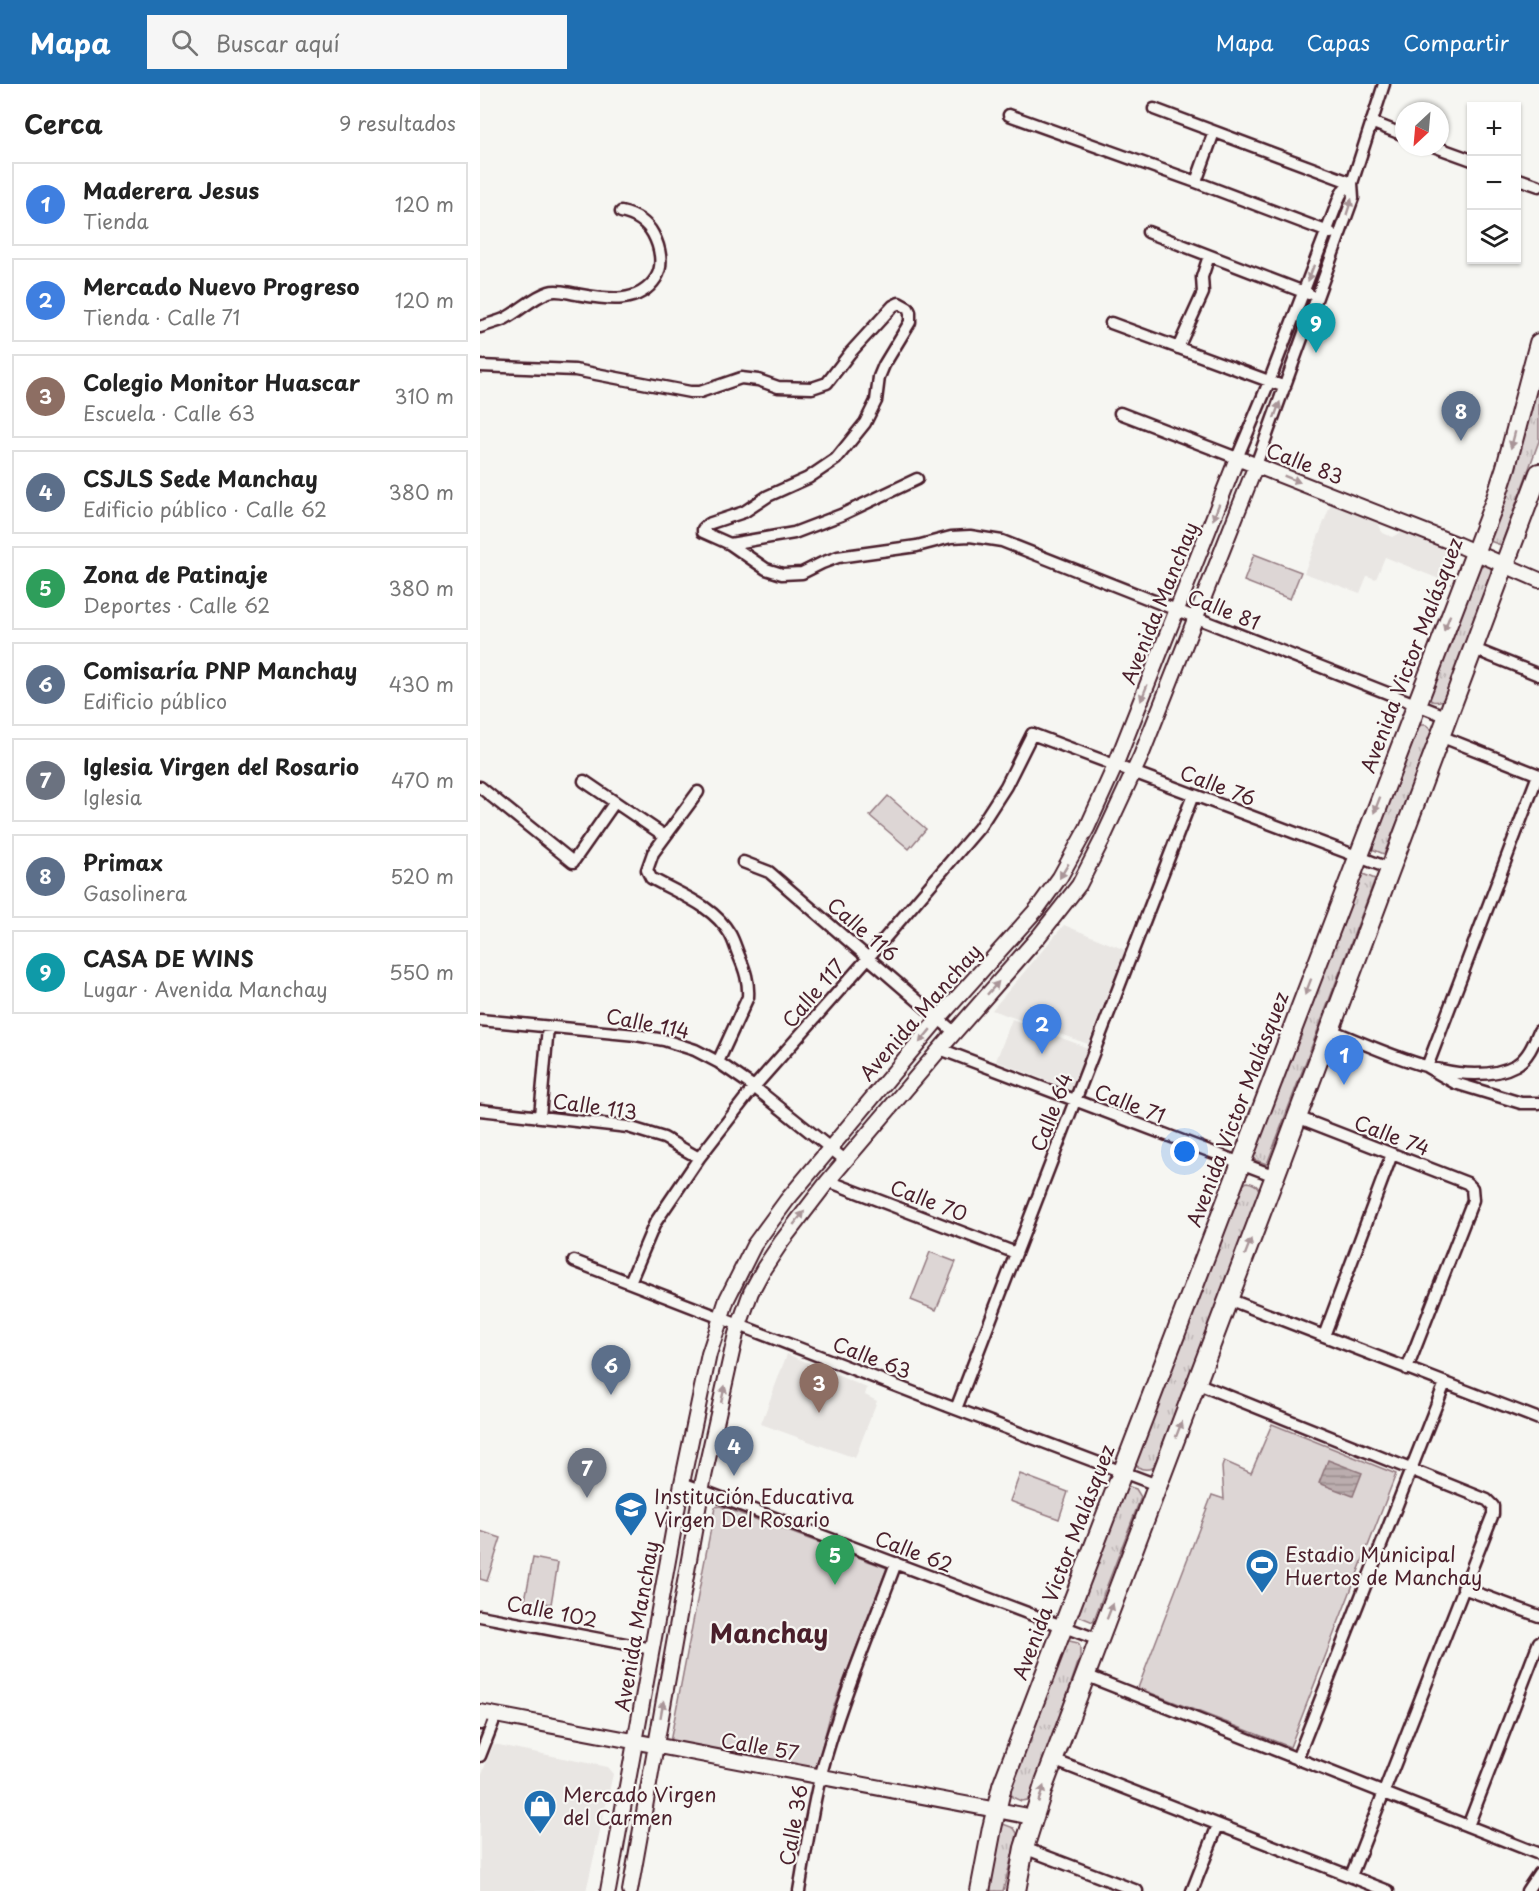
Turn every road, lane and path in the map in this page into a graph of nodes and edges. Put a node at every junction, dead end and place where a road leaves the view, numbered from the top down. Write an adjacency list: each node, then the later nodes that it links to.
1 (1384, 84): 4 (street, Avenida Manchay)
2 (1154, 109): 6 (street)
3 (1009, 115): 10 (street)
4 (1371, 122): 5 (street); 11 (street, Avenida Manchay)
5 (1395, 131)
6 (1214, 132): 10 (street); 11 (street)
7 (1449, 152): 8 (street)
8 (1467, 158)
9 (1521, 180): 12 (street)
10 (1196, 182): 14 (street)
11 (1352, 183): 14 (street, Avenida Manchay); 16 (street, Avenida Manchay, one-way to 11)
12 (1539, 186)
13 (621, 212): 21 (street)
14 (1326, 231): 16 (street); 18 (street, Avenida Manchay, one-way to 18)
15 (1148, 232): 17 (street)
16 (1340, 236): 19 (street, Avenida Manchay)
17 (1209, 256): 18 (street); 23 (street)
18 (1304, 292): 19 (street); 25 (street, Avenida Manchay)
19 (1318, 297): 26 (street, Avenida Manchay)
20 (1111, 323): 23 (street)
21 (480, 327)
22 (1539, 343): 33 (main road, Avenida Victor Malásquez, one-way to 33)
23 (1178, 348): 25 (street)
24 (480, 366): 32 (street, Calle 81)
25 (1269, 382): 26 (street); 28 (street, Avenida Manchay)
26 (1285, 387): 29 (street, Avenida Manchay, one-way to 26)
27 (1120, 413): 28 (street, Calle 83)
28 (1237, 458): 29 (street, Calle 83); 36 (street, Avenida Manchay, one-way to 36)
29 (1257, 465): 33 (street, Calle 83, one-way to 33); 37 (street, Avenida Manchay)
30 (1539, 473): 34 (main road)
31 (917, 479): 32 (street)
32 (730, 544): 36 (street, Calle 81)
33 (1474, 552): 34 (street, Calle 83); 40 (main road, Avenida Victor Malásquez, one-way to 40)
34 (1505, 566): 35 (street, Calle 83); 38 (main road)
35 (1539, 580)
36 (1178, 610): 37 (street, Calle 81); 44 (street, Avenida Manchay, one-way to 44)
37 (1197, 618): 40 (street, Calle 81); 45 (street, Avenida Manchay)
38 (1474, 649): 39 (street); 41 (main road)
39 (1539, 675)
40 (1416, 705): 41 (street, Calle 81); 53 (main road, Avenida Victor Malásquez, one-way to 53)
41 (1448, 717): 43 (main road)
42 (1032, 734): 44 (street, Calle 76); 56 (street, Calle 117)
43 (1440, 736): 46 (street); 55 (main road)
44 (1115, 766): 45 (street, Calle 76); 57 (street, Avenida Manchay, one-way to 57)
45 (1134, 772): 50 (street, Calle 76); 62 (street, Avenida Manchay, one-way to 45)
46 (1538, 775): 65 (street)
47 (584, 781): 51 (street)
48 (480, 787): 51 (street)
49 (698, 792): 52 (street)
50 (1193, 795): 53 (street, Calle 76); 67 (street, Calle 64)
51 (615, 802): 52 (street)
52 (665, 836): 64 (street)
53 (1357, 857): 55 (street, Calle 76); 76 (main road, Avenida Victor Malásquez, one-way to 76)
54 (743, 862): 56 (street, Calle 116)
55 (1391, 869): 60 (main road)
56 (868, 958): 57 (street, Calle 116); 66 (street, Calle 117)
57 (939, 1018): 62 (street, Calle 116); 72 (street, Avenida Manchay, one-way to 72)
58 (480, 1020): 59 (street, Calle 114)
59 (548, 1027): 64 (street, Calle 114); 70 (street)
60 (1330, 1030): 65 (street); 71 (main road)
61 (1539, 1031): 65 (street)
62 (954, 1032): 63 (street, Avenida Manchay)
63 (940, 1049): 67 (street, Calle 71); 75 (street, Avenida Manchay)
64 (718, 1062): 66 (street, Calle 114)
65 (1427, 1068): 68 (street)
66 (754, 1087): 72 (street, Calle 114); 74 (street, Calle 117)
67 (1075, 1101): 76 (street, Calle 71); 79 (street, Calle 64)
68 (1539, 1103)
69 (480, 1110): 70 (street, Calle 113)
70 (540, 1116): 74 (street, Calle 113)
71 (1297, 1117): 73 (street, Calle 74); 77 (main road)
72 (830, 1147): 75 (street, Calle 114); 83 (street, Avenida Manchay)
73 (1392, 1154): 85 (street); 86 (street, Calle 74)
74 (699, 1158): 81 (street, Calle 117)
75 (845, 1160): 78 (street, Avenida Manchay)
76 (1240, 1163): 77 (street, Calle 71); 92 (main road, Avenida Victor Malásquez)
77 (1275, 1176): 82 (main road, one-way to 77)
78 (828, 1181): 79 (street, Calle 70); 84 (street, Avenida Manchay, one-way to 78)
79 (1016, 1253): 89 (street, Calle 64)
80 (574, 1261): 81 (street, Calle 63)
81 (630, 1282): 83 (street, Calle 63)
82 (1228, 1299): 85 (street); 87 (main road)
83 (720, 1316): 84 (street, Calle 63); 93 (street, Avenida Manchay)
84 (739, 1325): 89 (street, Calle 63); 95 (street, Avenida Manchay, one-way to 84)
85 (1324, 1336): 86 (street)
86 (1407, 1369): 88 (street)
87 (1196, 1383): 91 (street); 94 (main road, one-way to 87)
88 (1445, 1383): 90 (street); 91 (street)
89 (956, 1409): 92 (street, Calle 63)
90 (1539, 1419)
91 (1412, 1469): 97 (street); 109 (street)
92 (1122, 1472): 94 (street, Calle 63); 100 (main road, Avenida Victor Malásquez)
93 (682, 1483): 95 (street, Calle 62); 103 (street, Avenida Manchay)
94 (1157, 1485): 101 (main road, one-way to 94)
95 (702, 1490): 96 (street, Calle 62); 107 (street, Avenida Manchay, one-way to 95)
96 (896, 1563): 100 (street, Calle 62); 111 (street, Calle 36)
97 (1463, 1588): 99 (street); 112 (street)
98 (480, 1616): 103 (street, Calle 102)
99 (1539, 1616)
100 (1063, 1626): 101 (street, Calle 62); 113 (main road, Avenida Victor Malásquez)
101 (1099, 1640): 104 (main road)
102 (1539, 1642): 116 (street)
103 (652, 1649): 106 (street, Avenida Manchay)
104 (1086, 1675): 109 (street); 110 (main road)
105 (485, 1716): 106 (street, Calle 57); 108 (street)
106 (636, 1742): 107 (street, Calle 57); 121 (street, Avenida Manchay)
107 (656, 1747): 111 (street, Calle 57); 122 (street, Avenida Manchay)
108 (480, 1756)
109 (1297, 1759): 112 (street)
110 (1053, 1760): 114 (main road, one-way to 110); 115 (street)
111 (820, 1777): 113 (street, Calle 57); 123 (street, Calle 36)
112 (1383, 1792): 116 (street); 120 (street)
113 (996, 1809): 114 (street, Calle 57); 124 (main road, Avenida Victor Malásquez)
114 (1033, 1817): 117 (main road)
115 (1218, 1825): 120 (street); 127 (street)
116 (1468, 1826): 118 (street)
117 (1024, 1848): 125 (main road); 126 (street)
118 (1538, 1850)
119 (1539, 1873): 129 (street)
120 (1351, 1876): 128 (street)
121 (608, 1891)
122 (630, 1891)
123 (799, 1891)
124 (980, 1891)
125 (1016, 1891)
126 (1137, 1891)
127 (1192, 1891)
128 (1388, 1891)
129 (1527, 1891)

